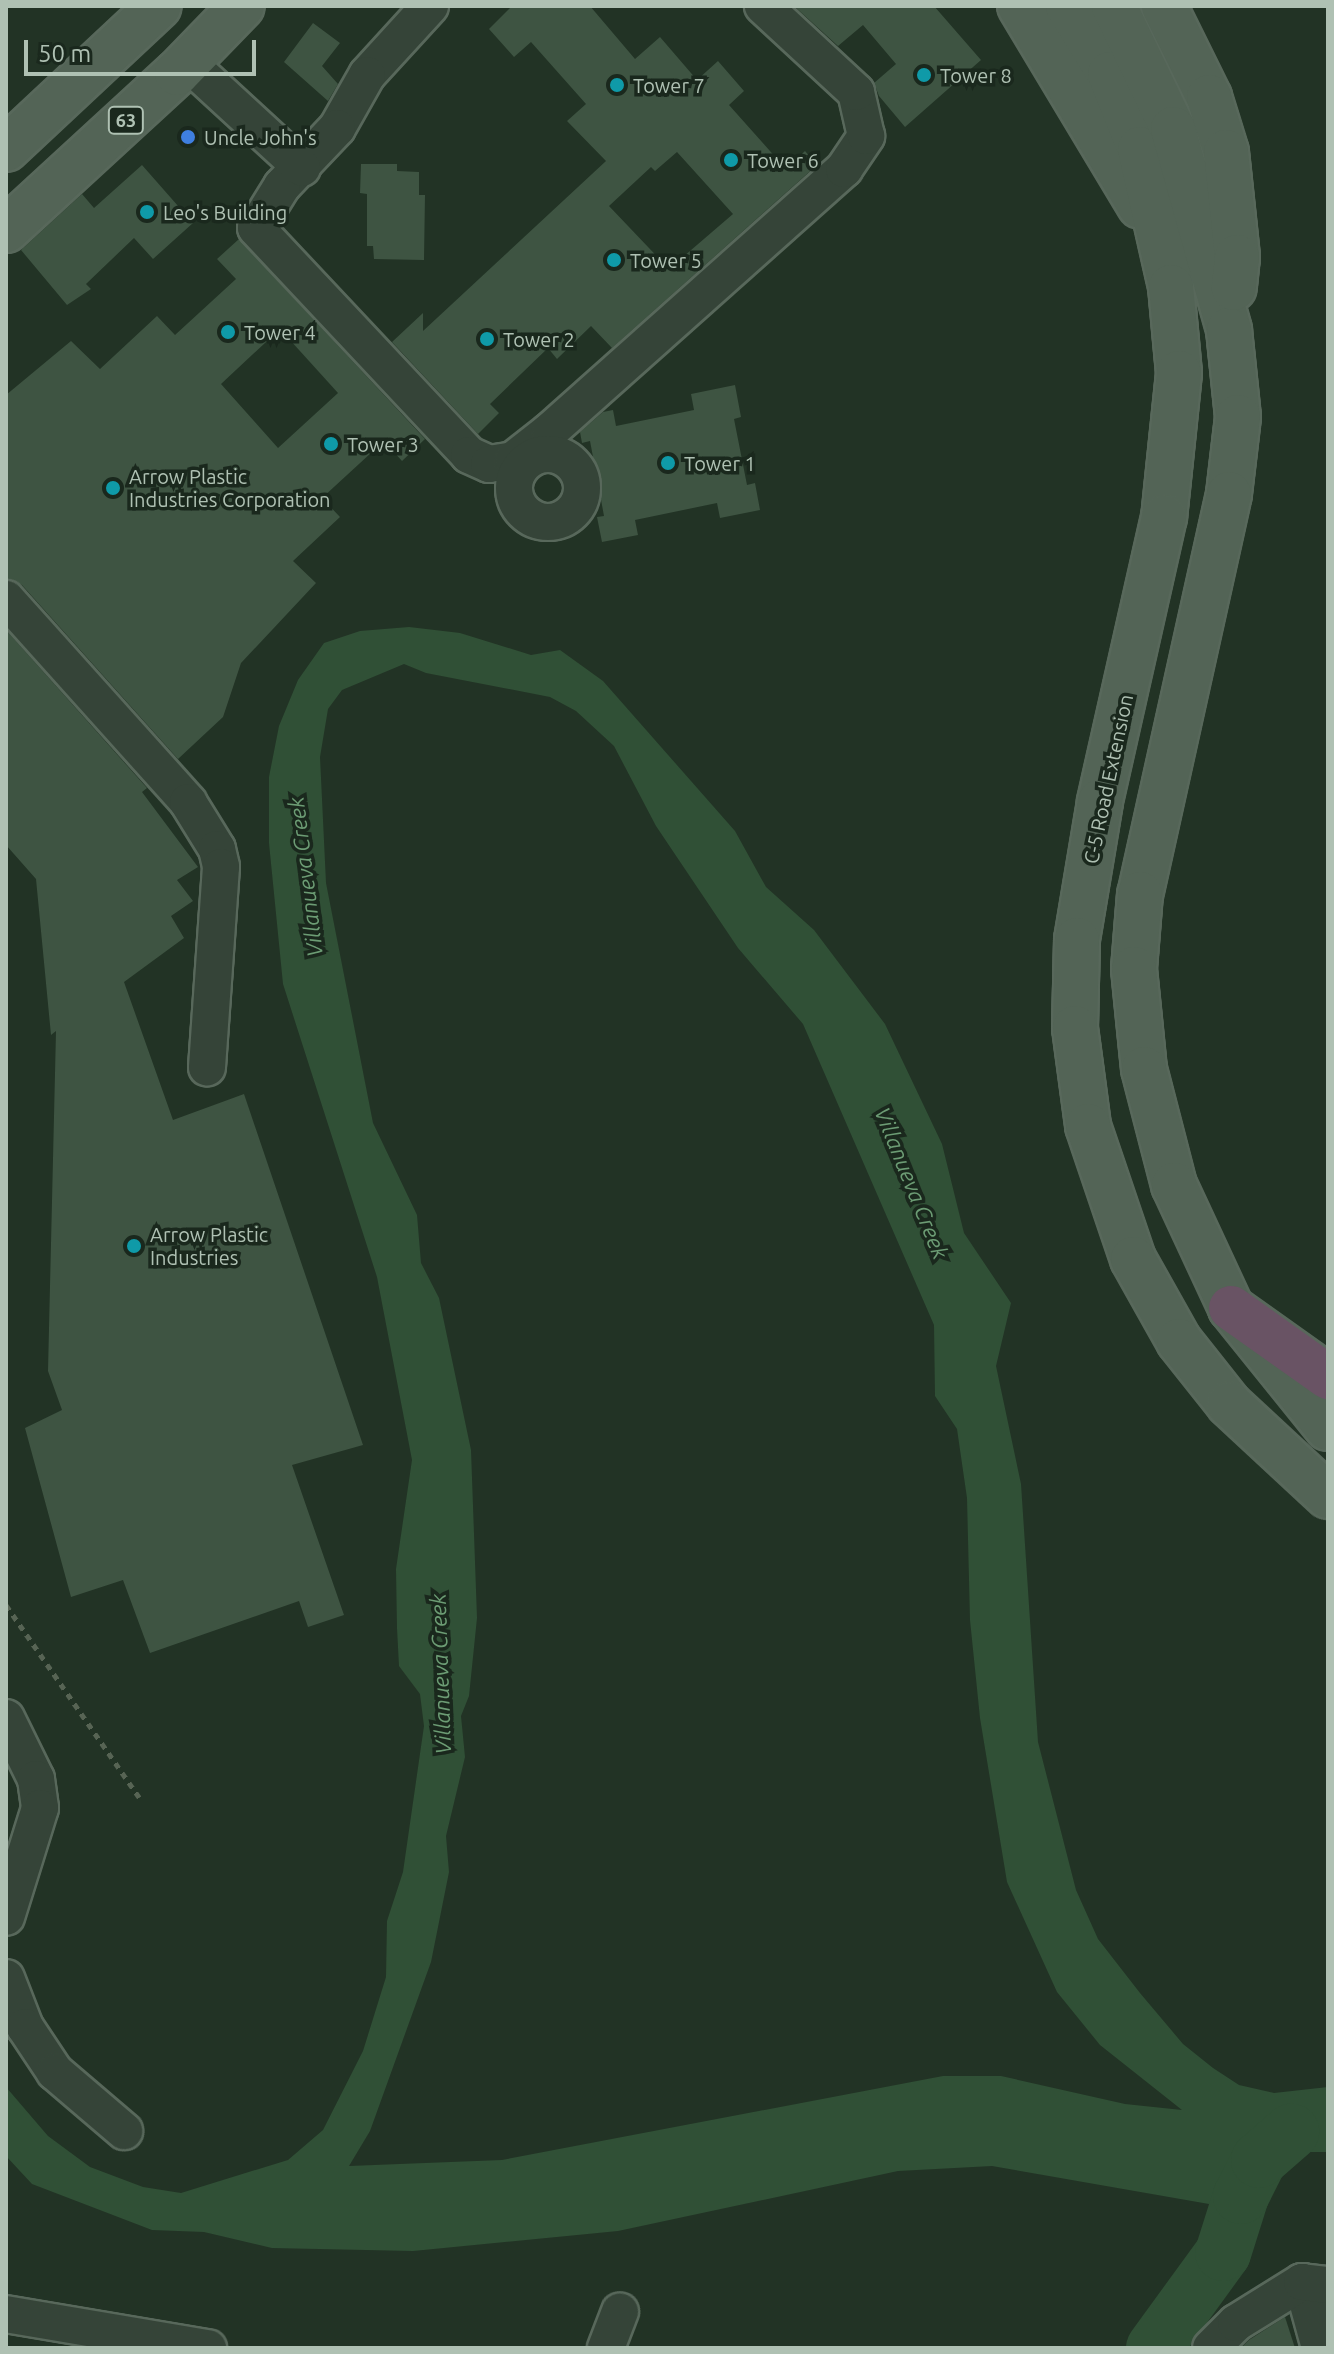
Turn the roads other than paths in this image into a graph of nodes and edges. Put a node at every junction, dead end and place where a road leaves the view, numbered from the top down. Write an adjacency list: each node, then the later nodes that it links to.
1 (159, 6): 11 (main road)
2 (242, 6): 9 (main road, 63)
3 (430, 6): 12 (street)
4 (763, 6): 16 (street)
5 (1020, 6): 14 (main road)
6 (1068, 6): 10 (main road, C-5 Road Extension)
7 (1114, 6): 10 (main road, C-5 Road Extension)
8 (1164, 6): 15 (main road)
9 (188, 63): 12 (street); 13 (main road, 63)
10 (1126, 66): 14 (main road, C-5 Road Extension); 15 (main road, C-5 Road Extension)
11 (6, 149)
12 (302, 168): 17 (street)
13 (6, 230)
14 (1163, 244): 23 (main road, C-5 Road Extension)
15 (1229, 330): 20 (main road, C-5 Road Extension)
16 (554, 443): 17 (street); 17 (street)
17 (517, 463)
18 (6, 599): 19 (street)
19 (207, 1068)
20 (1231, 1308): 21 (highway); 22 (main road, C-5 Road Extension)
21 (1328, 1377)
22 (1328, 1428)
23 (1328, 1496)
24 (6, 1718): 25 (street)
25 (6, 1917)
26 (6, 1978): 27 (street)
27 (124, 2131)
28 (1315, 2284): 33 (street); 34 (street)
29 (620, 2312): 32 (street)
30 (6, 2314): 31 (street)
31 (208, 2348)
32 (606, 2348)
33 (1211, 2348)
34 (1320, 2348)

